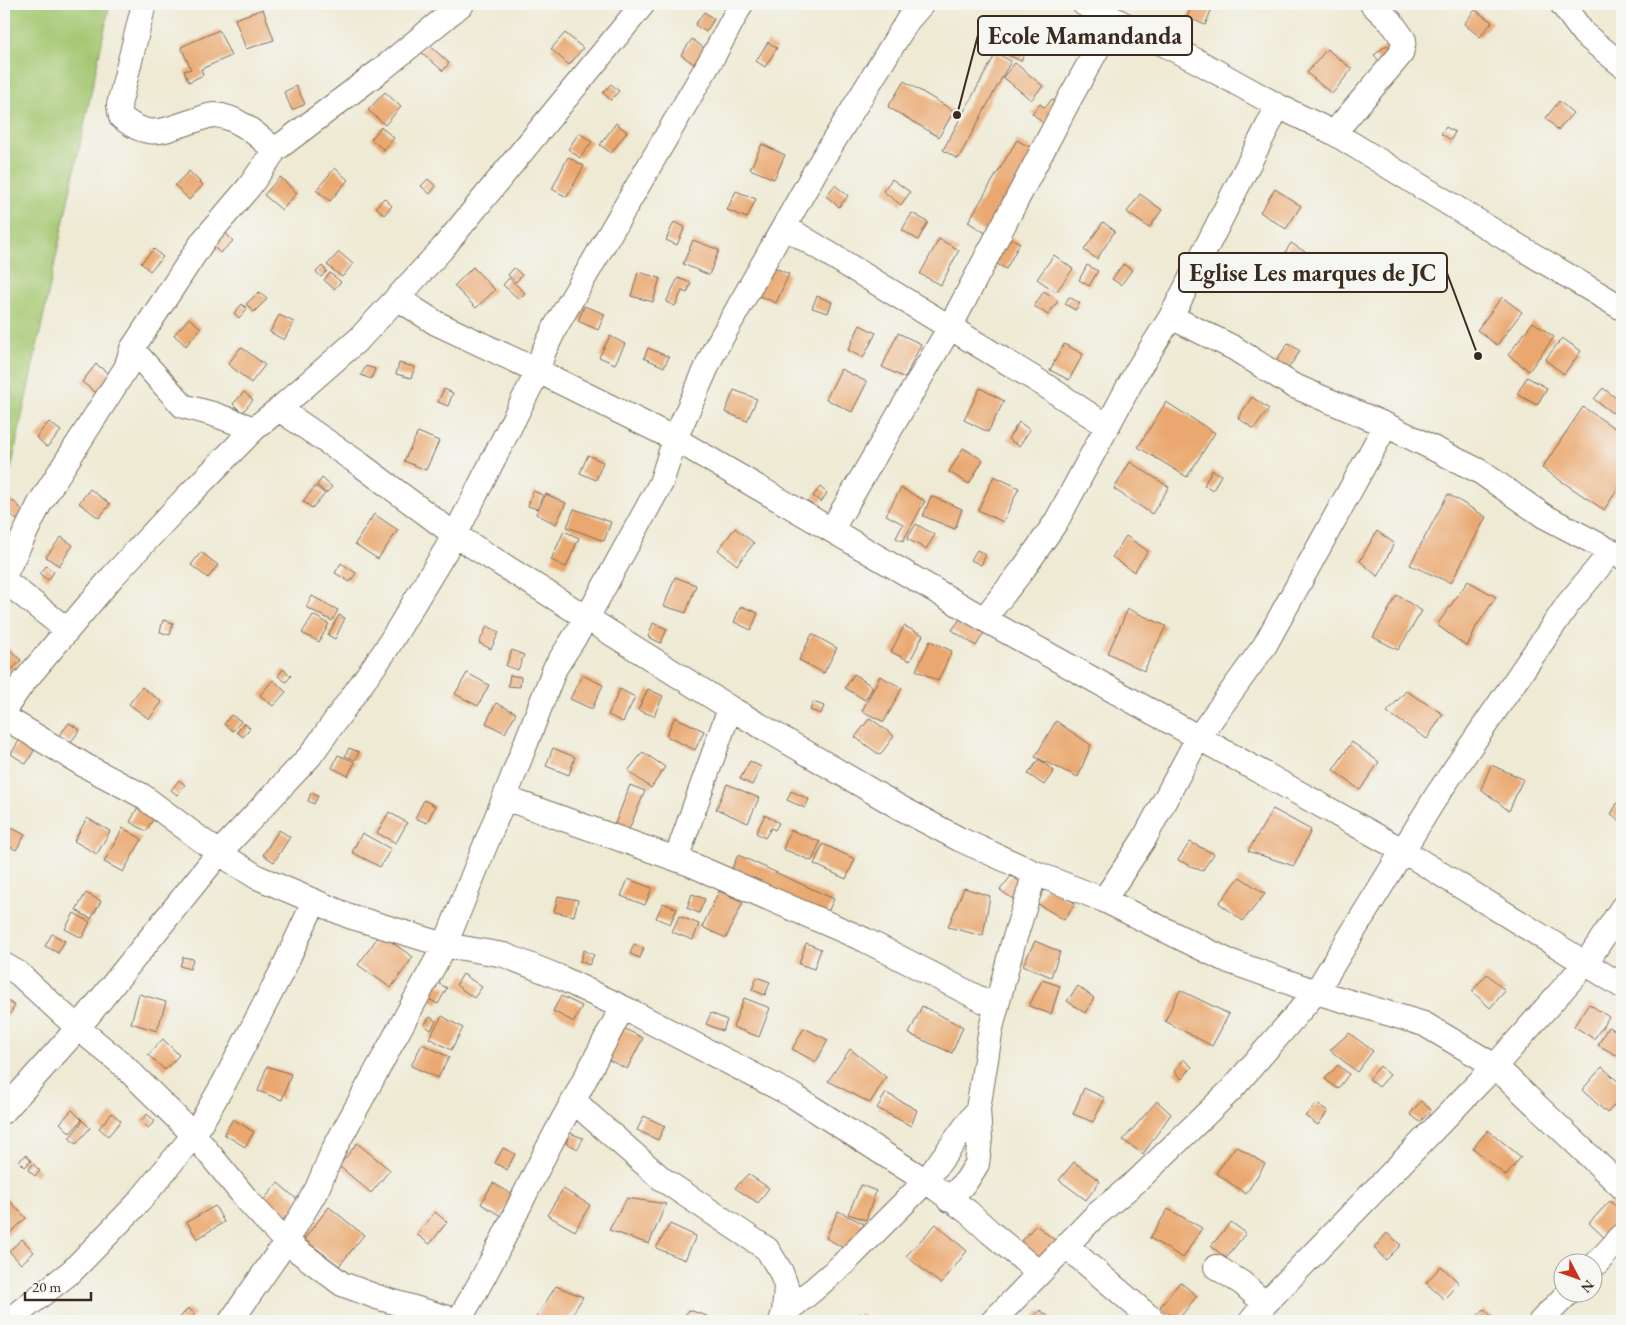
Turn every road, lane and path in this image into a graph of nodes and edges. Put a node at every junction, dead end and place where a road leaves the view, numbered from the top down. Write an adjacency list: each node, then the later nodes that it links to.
1 (144, 4): 13 (street)
2 (462, 4): 13 (street)
3 (643, 4): 15 (street)
4 (742, 4): 20 (street)
5 (922, 4): 14 (street)
6 (1084, 4): 9 (street)
7 (1372, 4): 12 (street)
8 (1562, 4): 10 (street)
9 (1114, 19): 11 (street); 18 (street)
10 (1622, 65)
11 (1278, 106): 12 (street); 17 (street)
12 (1334, 132): 16 (street)
13 (275, 150): 19 (street)
14 (785, 227): 18 (street); 25 (street)
15 (397, 298): 20 (street); 21 (street)
16 (1622, 308)
17 (1171, 318): 22 (street); 23 (street)
18 (950, 327): 23 (street); 26 (street)
19 (132, 349): 24 (street); 31 (street)
20 (538, 371): 25 (street); 27 (street)
21 (279, 409): 24 (street); 27 (street)
22 (1386, 425): 28 (street); 35 (street)
23 (1106, 426): 30 (street)
24 (254, 429): 31 (street)
25 (675, 440): 26 (street); 29 (street)
26 (832, 529): 30 (street)
27 (455, 535): 29 (street); 38 (street)
28 (1617, 554): 37 (street)
29 (587, 618): 32 (street); 36 (street)
30 (984, 619): 35 (street)
31 (68, 630): 33 (street)
32 (730, 708): 39 (street); 40 (street)
33 (4, 710)
34 (4, 717): 38 (street)
35 (1198, 738): 37 (street); 41 (street)
36 (505, 798): 39 (street); 44 (street)
37 (1402, 850): 45 (street); 48 (street)
38 (219, 853): 42 (street); 51 (street)
39 (676, 859): 49 (street)
40 (1035, 873): 41 (street); 49 (street)
41 (1104, 900): 48 (street)
42 (314, 902): 44 (street); 56 (street)
43 (1622, 908): 45 (street)
44 (445, 945): 50 (street); 61 (street)
45 (1586, 963): 47 (street); 52 (street)
46 (4, 965): 51 (street)
47 (1622, 986)
48 (1316, 992): 52 (street); 62 (street)
49 (996, 1007): 54 (street)
50 (622, 1008): 53 (street); 57 (street)
51 (78, 1028): 55 (street); 56 (street)
52 (1495, 1066): 58 (street); 67 (street)
53 (574, 1100): 61 (street); 68 (street)
54 (978, 1110): 57 (street); 59 (street)
55 (4, 1111)
56 (194, 1135): 61 (street); 69 (street)
57 (926, 1181): 59 (street); 68 (street)
58 (1622, 1187)
59 (949, 1200): 65 (street)
60 (1622, 1236): 63 (street)
61 (286, 1242): 70 (street)
62 (1066, 1246): 65 (street); 72 (street)
63 (1604, 1255)
64 (1216, 1267): 67 (street)
65 (1039, 1272): 71 (street)
66 (1559, 1302): 73 (street)
67 (1258, 1313)
68 (783, 1317)
69 (8, 1321)
70 (231, 1321)
71 (993, 1321)
72 (1154, 1321)
73 (1541, 1321)

